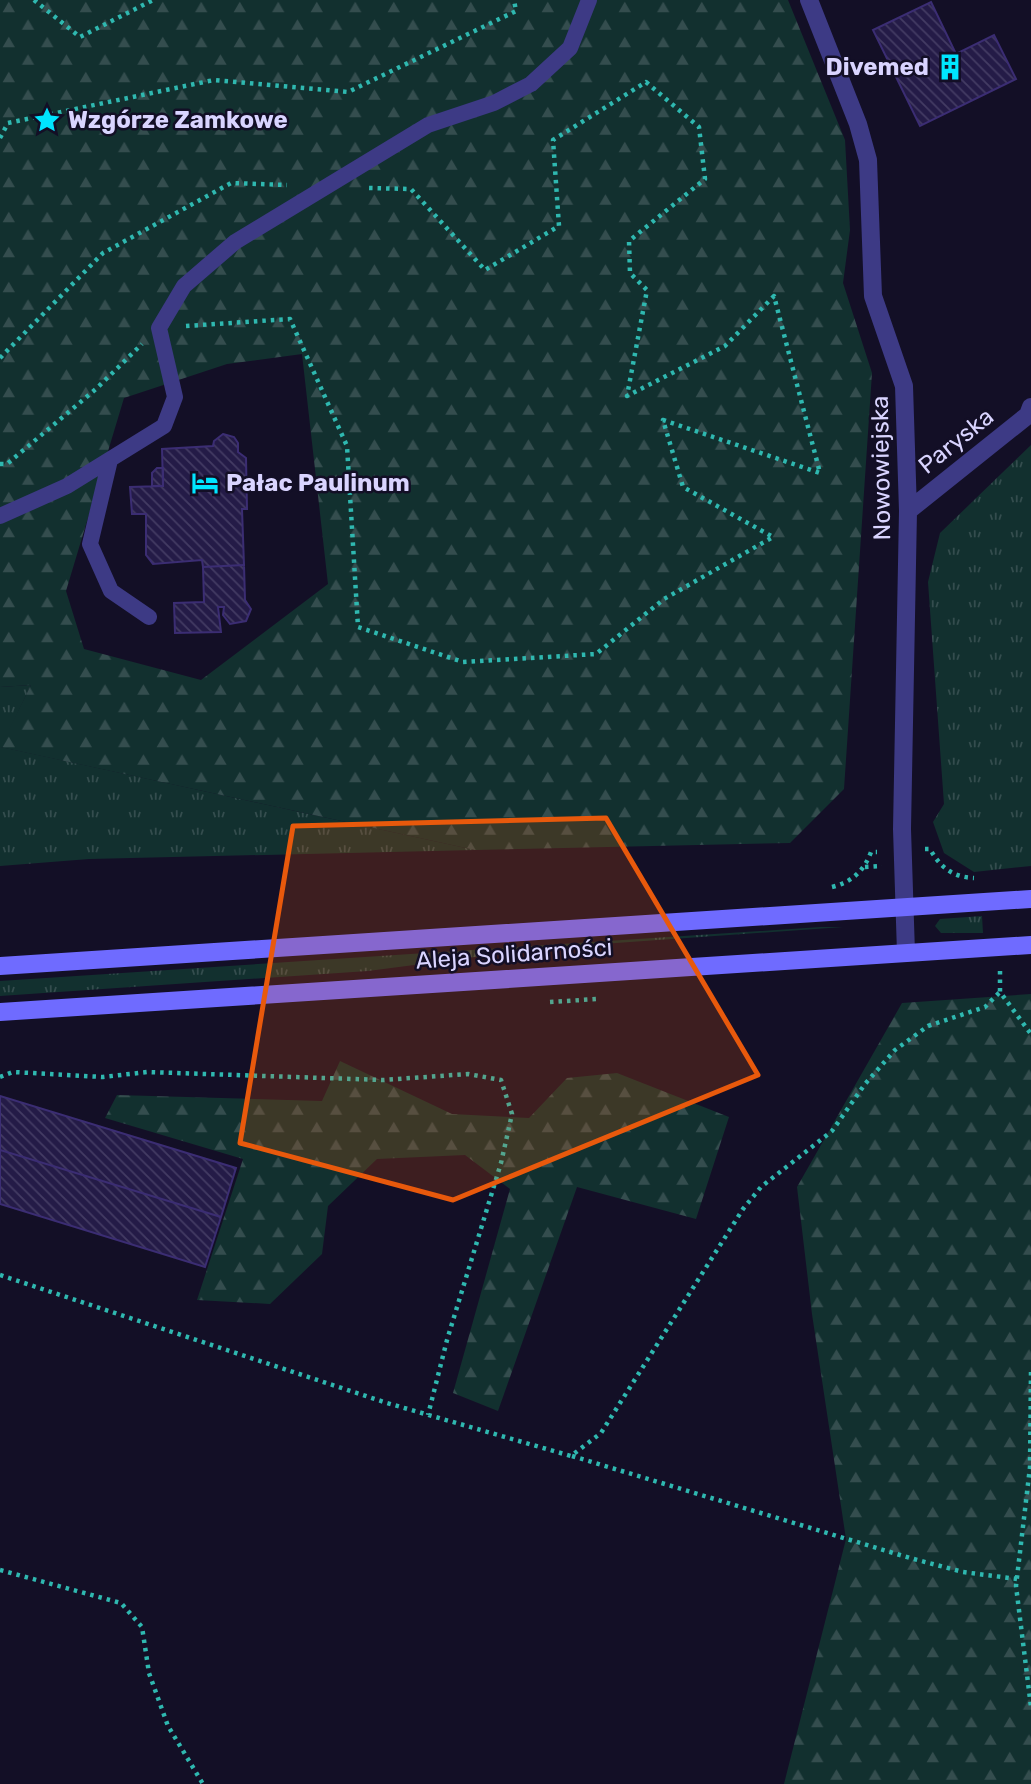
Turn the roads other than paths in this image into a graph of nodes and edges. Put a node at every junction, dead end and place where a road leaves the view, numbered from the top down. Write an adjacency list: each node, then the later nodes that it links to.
1 (589, 0): 4 (lane)
2 (808, 0): 5 (street, Nowowiejska)
3 (1031, 407): 5 (street, Paryska)
4 (110, 460): 6 (lane); 7 (lane)
5 (908, 511): 9 (street, Nowowiejska)
6 (0, 516)
7 (149, 617)
8 (1031, 899): 9 (main road, Aleja Solidarności)
9 (903, 907): 11 (street, Nowowiejska); 12 (main road, Aleja Solidarności)
10 (1031, 945): 11 (main road, Aleja Solidarności)
11 (906, 953): 13 (main road, Aleja Solidarności)
12 (0, 966)
13 (0, 1012)

